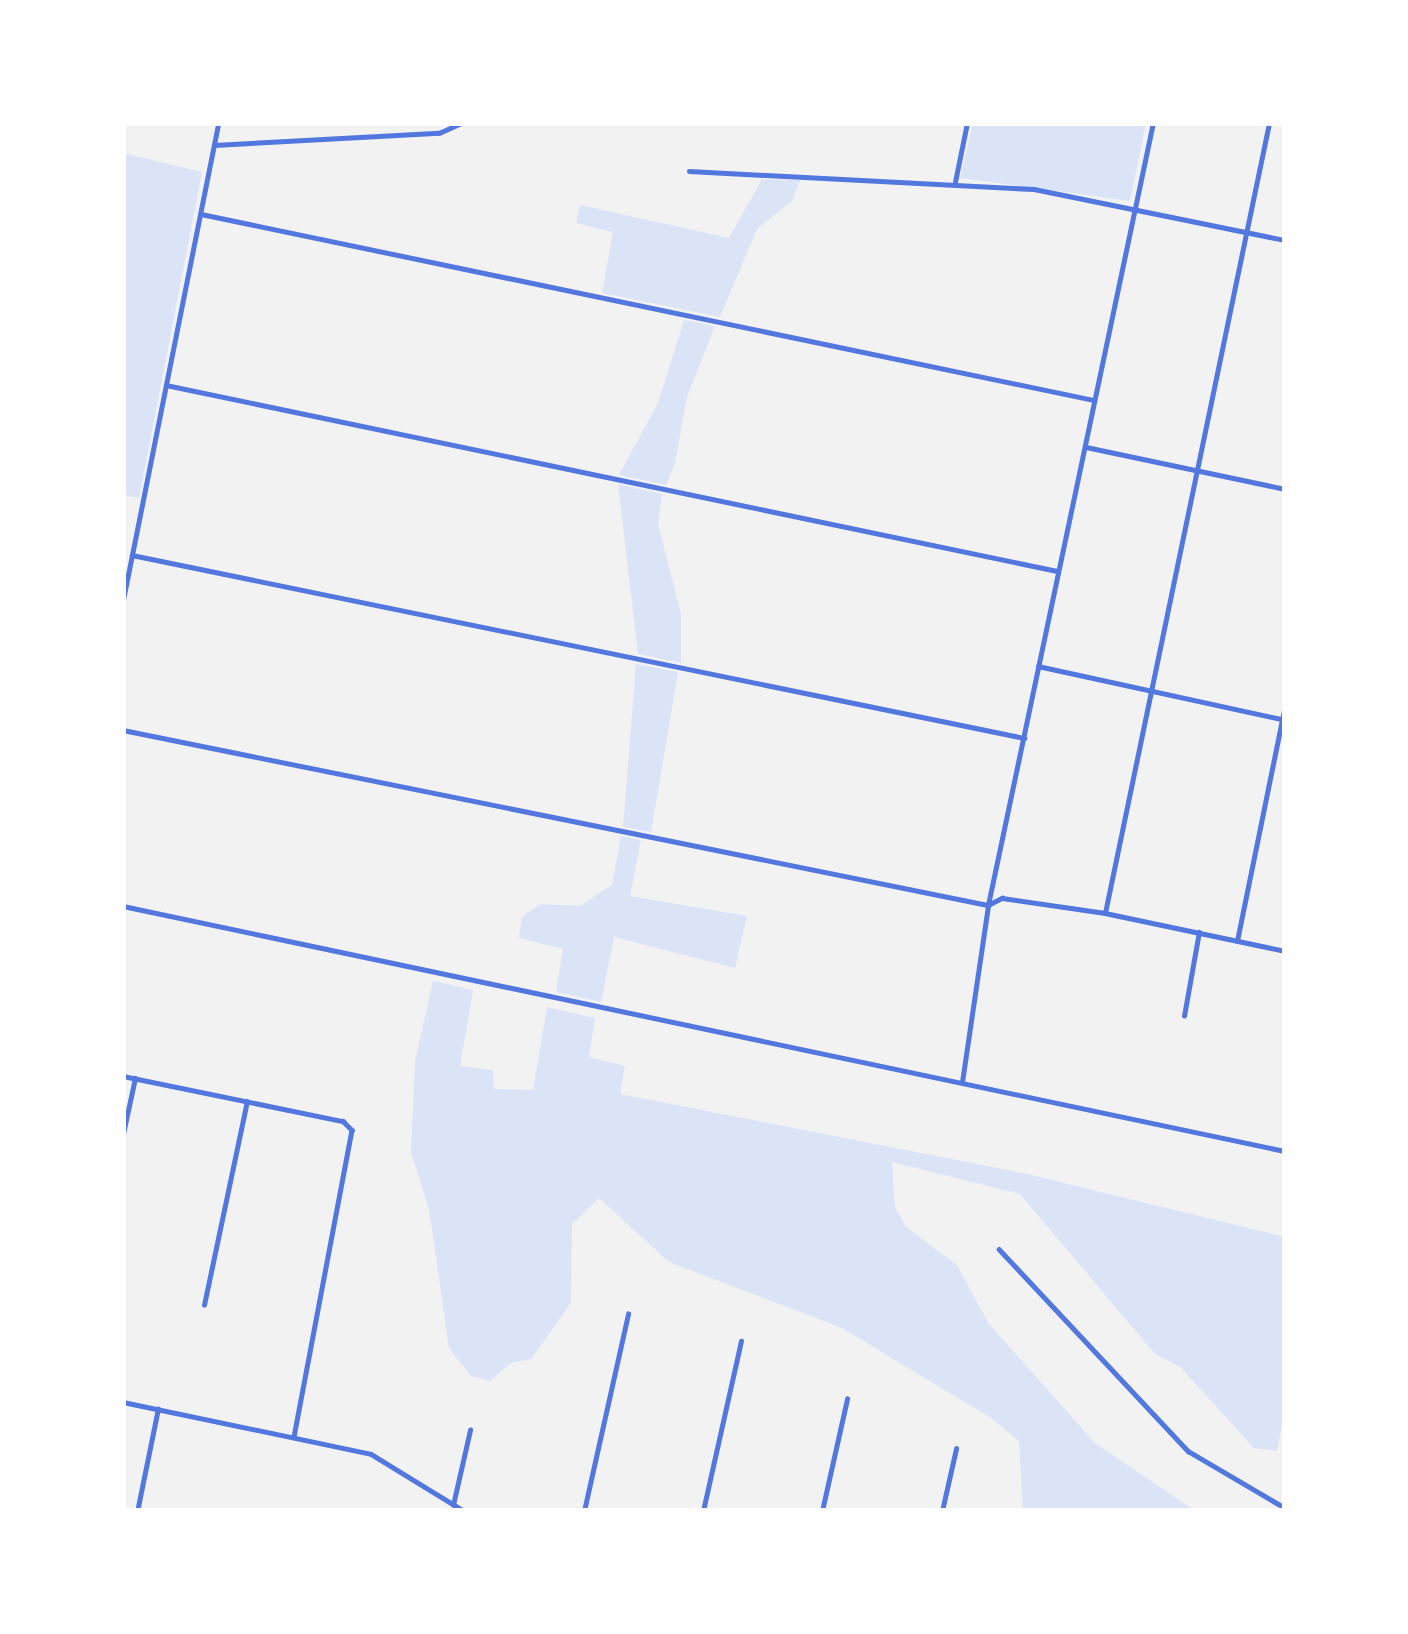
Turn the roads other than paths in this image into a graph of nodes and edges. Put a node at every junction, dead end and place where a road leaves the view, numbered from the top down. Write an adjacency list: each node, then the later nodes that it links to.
1 (218, 123): 8 (street)
2 (355, 123): 7 (street)
3 (461, 123): 7 (street)
4 (968, 123): 10 (street)
5 (1154, 123): 11 (street)
6 (1269, 123): 13 (street)
7 (356, 134): 8 (street)
8 (214, 145): 12 (street)
9 (689, 171): 10 (street)
10 (956, 183): 11 (street)
11 (1136, 207): 13 (street); 16 (street)
12 (200, 214): 15 (street); 16 (street)
13 (1246, 232): 14 (street); 18 (street)
14 (1285, 240)
15 (166, 385): 20 (street); 21 (street)
16 (1094, 400): 17 (street)
17 (1086, 447): 18 (street); 21 (street)
18 (1197, 470): 19 (street); 24 (street)
19 (1285, 489)
20 (132, 555): 22 (street); 28 (street)
21 (1058, 571): 23 (street)
22 (123, 599)
23 (1038, 666): 24 (street); 28 (street)
24 (1149, 689): 26 (street); 31 (street)
25 (1285, 704): 26 (street)
26 (1284, 719): 33 (street)
27 (123, 730): 29 (street)
28 (1024, 738): 29 (street)
29 (988, 905): 31 (street); 38 (street)
30 (123, 906): 38 (street)
31 (1105, 914): 32 (street)
32 (1199, 932): 33 (street); 35 (street)
33 (1237, 940): 34 (street)
34 (1285, 951)
35 (1184, 1016)
36 (123, 1076): 37 (street)
37 (135, 1078): 39 (street); 40 (street)
38 (962, 1082): 41 (street)
39 (247, 1101): 43 (street); 50 (street)
40 (123, 1135)
41 (1285, 1151)
42 (999, 1250): 54 (street)
43 (204, 1304)
44 (628, 1314): 56 (street)
45 (741, 1340): 57 (street)
46 (848, 1399): 58 (street)
47 (123, 1402): 48 (street)
48 (158, 1409): 50 (street); 53 (street)
49 (470, 1430): 52 (street)
50 (294, 1437): 52 (street)
51 (956, 1449): 59 (street)
52 (453, 1505): 55 (street)
53 (138, 1507)
54 (1285, 1508)
55 (464, 1511)
56 (584, 1511)
57 (703, 1511)
58 (822, 1511)
59 (942, 1511)

